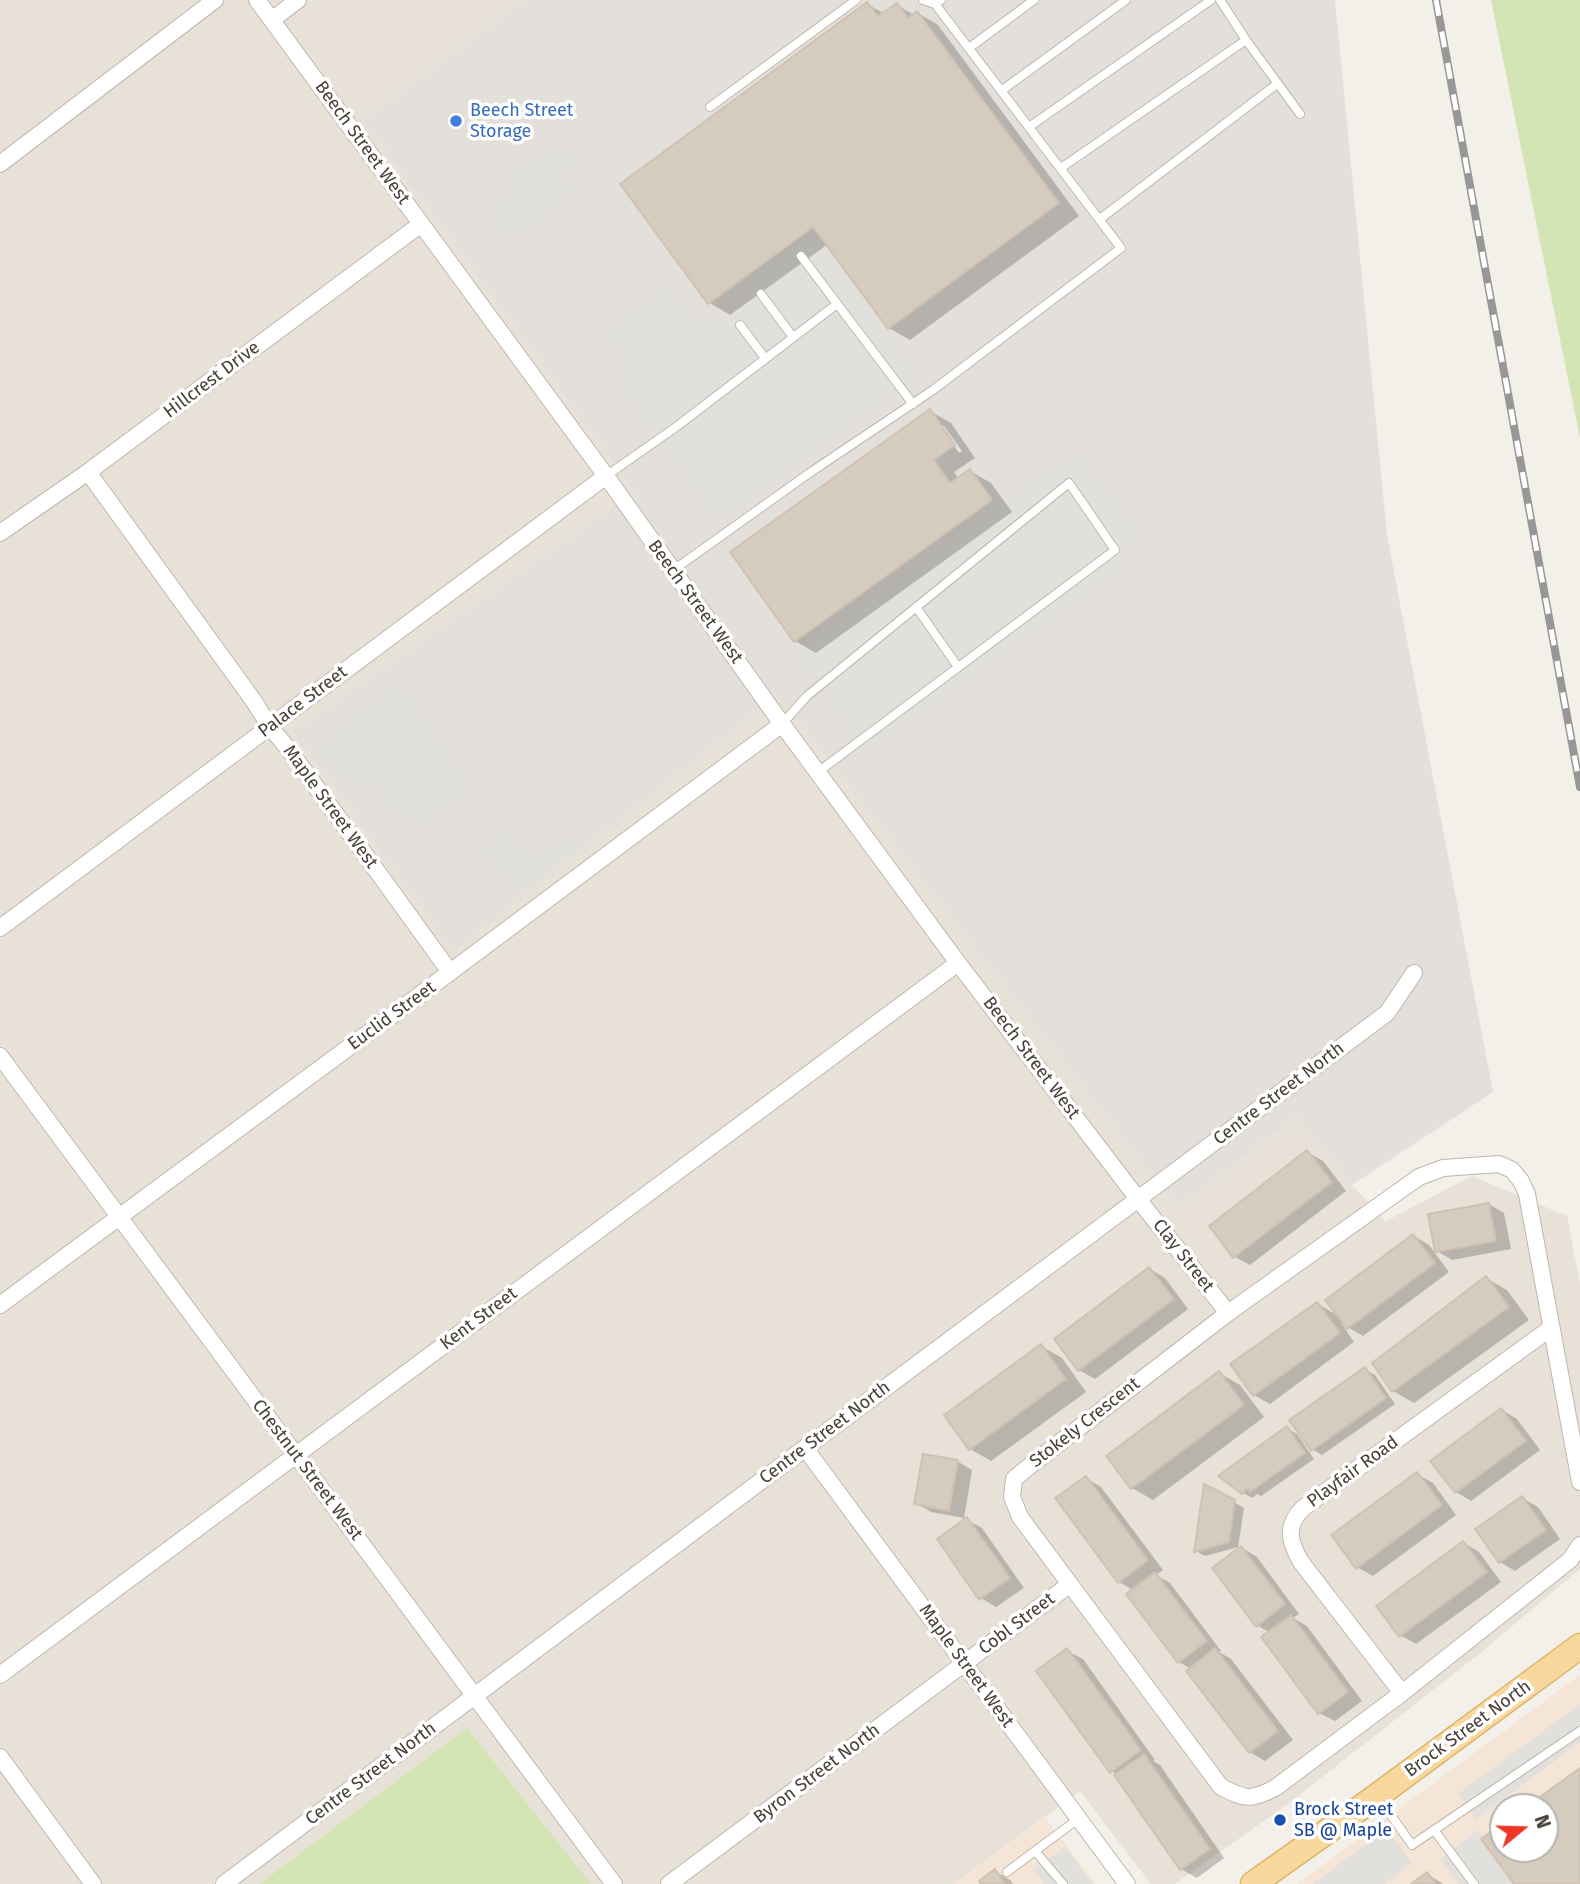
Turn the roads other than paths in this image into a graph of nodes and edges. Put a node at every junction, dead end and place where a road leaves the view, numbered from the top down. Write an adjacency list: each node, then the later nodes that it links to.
1 (215, 0): 19 (street)
2 (257, 0): 11 (street, Beech Street West)
3 (298, 0): 11 (street)
4 (856, 0): 16 (lane)
5 (923, 0): 10 (lane)
6 (1034, 0): 13 (lane)
7 (1126, 0): 15 (lane)
8 (1211, 0): 18 (lane)
9 (1220, 0): 12 (lane)
10 (938, 2): 13 (lane)
11 (272, 19): 22 (street, Beech Street West)
12 (1246, 40): 14 (lane); 20 (lane)
13 (969, 48): 15 (lane)
14 (1277, 84): 17 (lane); 21 (lane)
15 (1002, 91): 18 (lane)
16 (710, 107)
17 (1300, 114)
18 (1029, 127): 20 (lane)
19 (0, 164)
20 (1061, 168): 21 (lane)
21 (1100, 219): 29 (lane)
22 (421, 224): 30 (street, Hillcrest Drive); 31 (street, Beech Street West)
23 (801, 256): 25 (lane)
24 (761, 294): 27 (lane)
25 (837, 304): 27 (lane); 29 (lane)
26 (740, 325): 28 (lane)
27 (793, 337): 28 (lane)
28 (765, 359): 31 (lane)
29 (913, 404): 33 (lane)
30 (88, 472): 32 (street, Hillcrest Drive); 37 (street, Maple Street West)
31 (606, 476): 33 (street, Beech Street West); 37 (street, Palace Street)
32 (0, 533)
33 (672, 571): 36 (street, Beech Street West)
34 (916, 607): 35 (lane); 35 (lane); 36 (lane)
35 (958, 667): 38 (lane)
36 (782, 724): 38 (street, Beech Street West); 41 (street, Euclid Street)
37 (270, 727): 39 (street, Palace Street); 41 (street, Maple Street West)
38 (818, 772): 40 (street, Beech Street West)
39 (0, 928)
40 (958, 963): 44 (street, Beech Street West); 50 (street, Kent Street)
41 (450, 972): 45 (street, Euclid Street)
42 (1414, 973): 44 (street, Centre Street North)
43 (0, 1056): 45 (street, Chestnut Street West)
44 (1138, 1199): 47 (street, Clay Street); 49 (street, Centre Street North)
45 (119, 1216): 46 (street, Euclid Street); 50 (street, Chestnut Street West)
46 (0, 1305)
47 (1228, 1314): 48 (street, Stokely Crescent); 53 (street, Stokely Crescent)
48 (1551, 1328): 51 (street, Stokely Crescent); 57 (street, Playfair Road)
49 (805, 1448): 55 (street, Maple Street West); 58 (street, Centre Street North)
50 (295, 1456): 56 (street, Kent Street); 58 (street, Chestnut Street West)
51 (1580, 1482)
52 (1580, 1545): 57 (street, Stokely Crescent)
53 (1069, 1585): 55 (street, Cobl Street); 57 (street, Stokely Crescent)
54 (1580, 1646): 61 (main road, Brock Street North)
55 (965, 1663): 62 (street, Maple Street West); 69 (street, Byron Street North)
56 (0, 1675)
57 (1402, 1693)
58 (474, 1696): 67 (street, Centre Street North); 68 (street, Chestnut Street West)
59 (1580, 1731): 63 (lane)
60 (0, 1757): 66 (street)
61 (1377, 1796): 63 (lane); 72 (main road, Brock Street North)
62 (1078, 1819): 64 (lane); 71 (street, Maple Street West)
63 (1434, 1830): 73 (lane)
64 (1035, 1851): 65 (lane); 70 (lane)
65 (1007, 1872)
66 (93, 1884)
67 (224, 1884)
68 (614, 1884)
69 (669, 1884)
70 (1063, 1884)
71 (1127, 1884)
72 (1253, 1884)
73 (1474, 1884)

